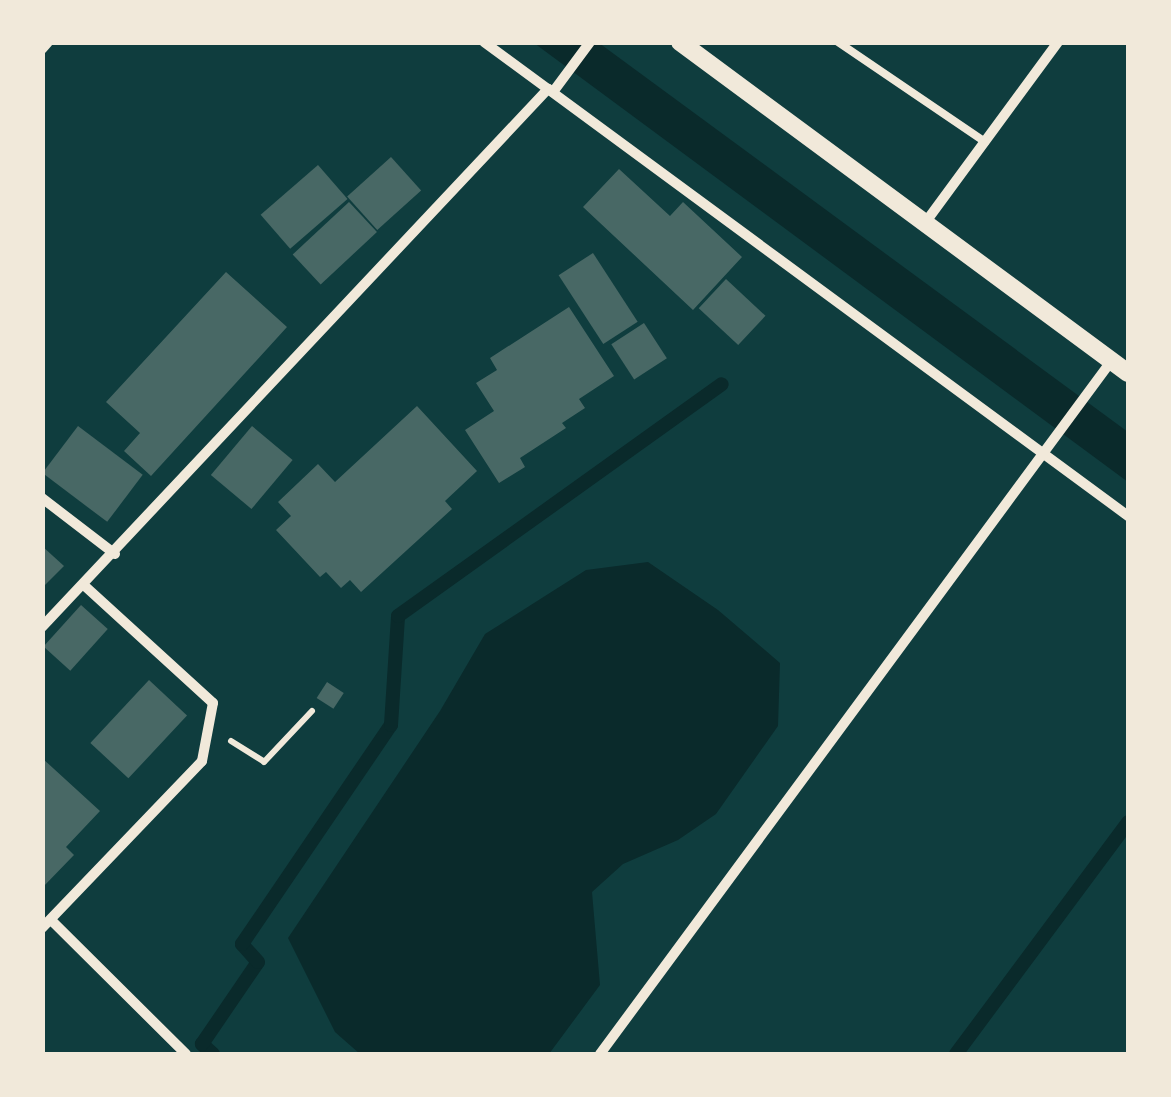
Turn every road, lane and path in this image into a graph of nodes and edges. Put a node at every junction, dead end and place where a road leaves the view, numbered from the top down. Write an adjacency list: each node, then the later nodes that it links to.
1 (48, 42): 7 (street)
2 (484, 42): 8 (street)
3 (590, 42): 8 (street)
4 (680, 42): 10 (street)
5 (838, 42): 9 (lane)
6 (1058, 42): 9 (street)
7 (42, 50)
8 (550, 90): 13 (street); 16 (street)
9 (986, 142): 10 (street)
10 (926, 223): 11 (street)
11 (1112, 360): 12 (street); 13 (street)
12 (1128, 372)
13 (1044, 453): 15 (street); 23 (street)
14 (42, 498): 16 (street)
15 (1128, 516)
16 (115, 554): 17 (street)
17 (85, 586): 18 (street); 20 (street)
18 (42, 627)
19 (312, 711): 20 (path)
20 (209, 726): 21 (street)
21 (47, 924): 22 (street)
22 (186, 1054)
23 (600, 1054)

